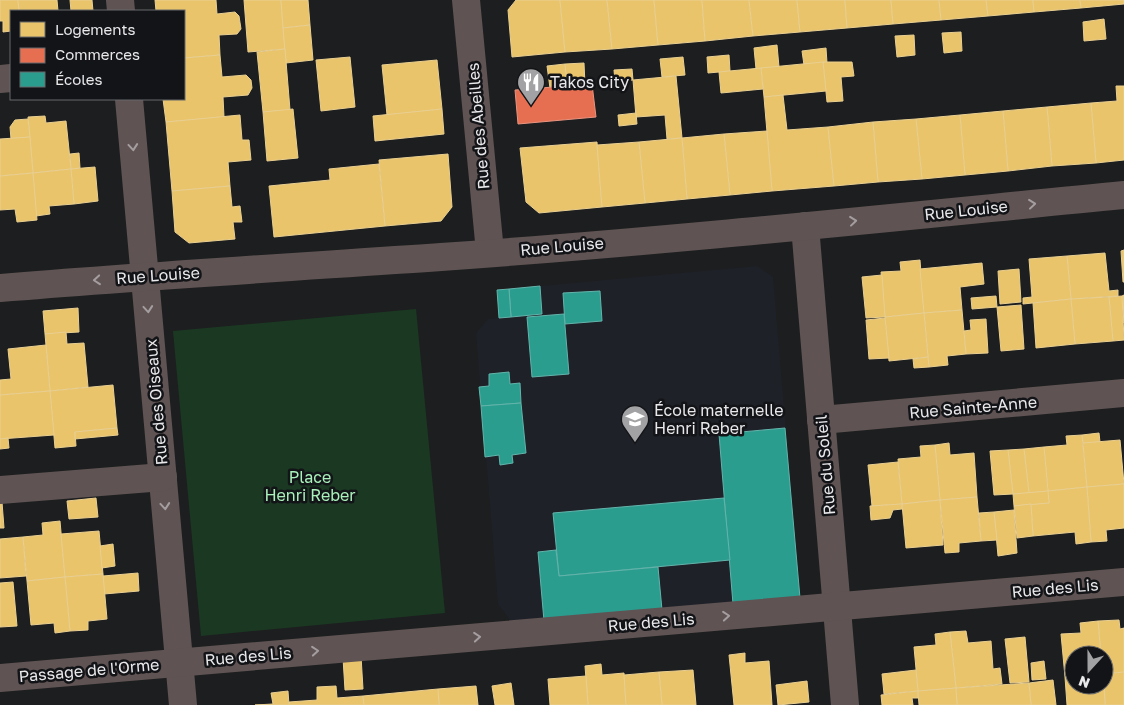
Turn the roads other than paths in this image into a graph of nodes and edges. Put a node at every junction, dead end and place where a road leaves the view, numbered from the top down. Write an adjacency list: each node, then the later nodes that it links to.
1 (466, 0): 5 (street, Rue des Abeilles)
2 (129, 100): 6 (street, Rue des Oiseaux, one-way to 6)
3 (1124, 195): 4 (street, Rue Louise, one-way to 3)
4 (805, 226): 5 (street, Rue Louise); 9 (street, Rue du Soleil)
5 (490, 252): 6 (street, Rue Louise)
6 (145, 276): 7 (street, Rue Louise, one-way to 7); 10 (street, Rue des Oiseaux, one-way to 10)
7 (0, 288)
8 (1124, 393): 9 (street, Rue Sainte-Anne)
9 (821, 420): 13 (street, Rue du Soleil)
10 (163, 477): 11 (street); 14 (street, Rue des Oiseaux, one-way to 14)
11 (0, 490)
12 (1124, 582): 13 (street, Rue des Lis)
13 (837, 606): 14 (street, Rue des Lis, one-way to 13); 17 (street, Rue du Soleil)
14 (179, 662): 15 (street, Passage de l'Orme); 16 (street, Rue des Oiseaux)
15 (0, 678)
16 (183, 705)
17 (845, 705)

